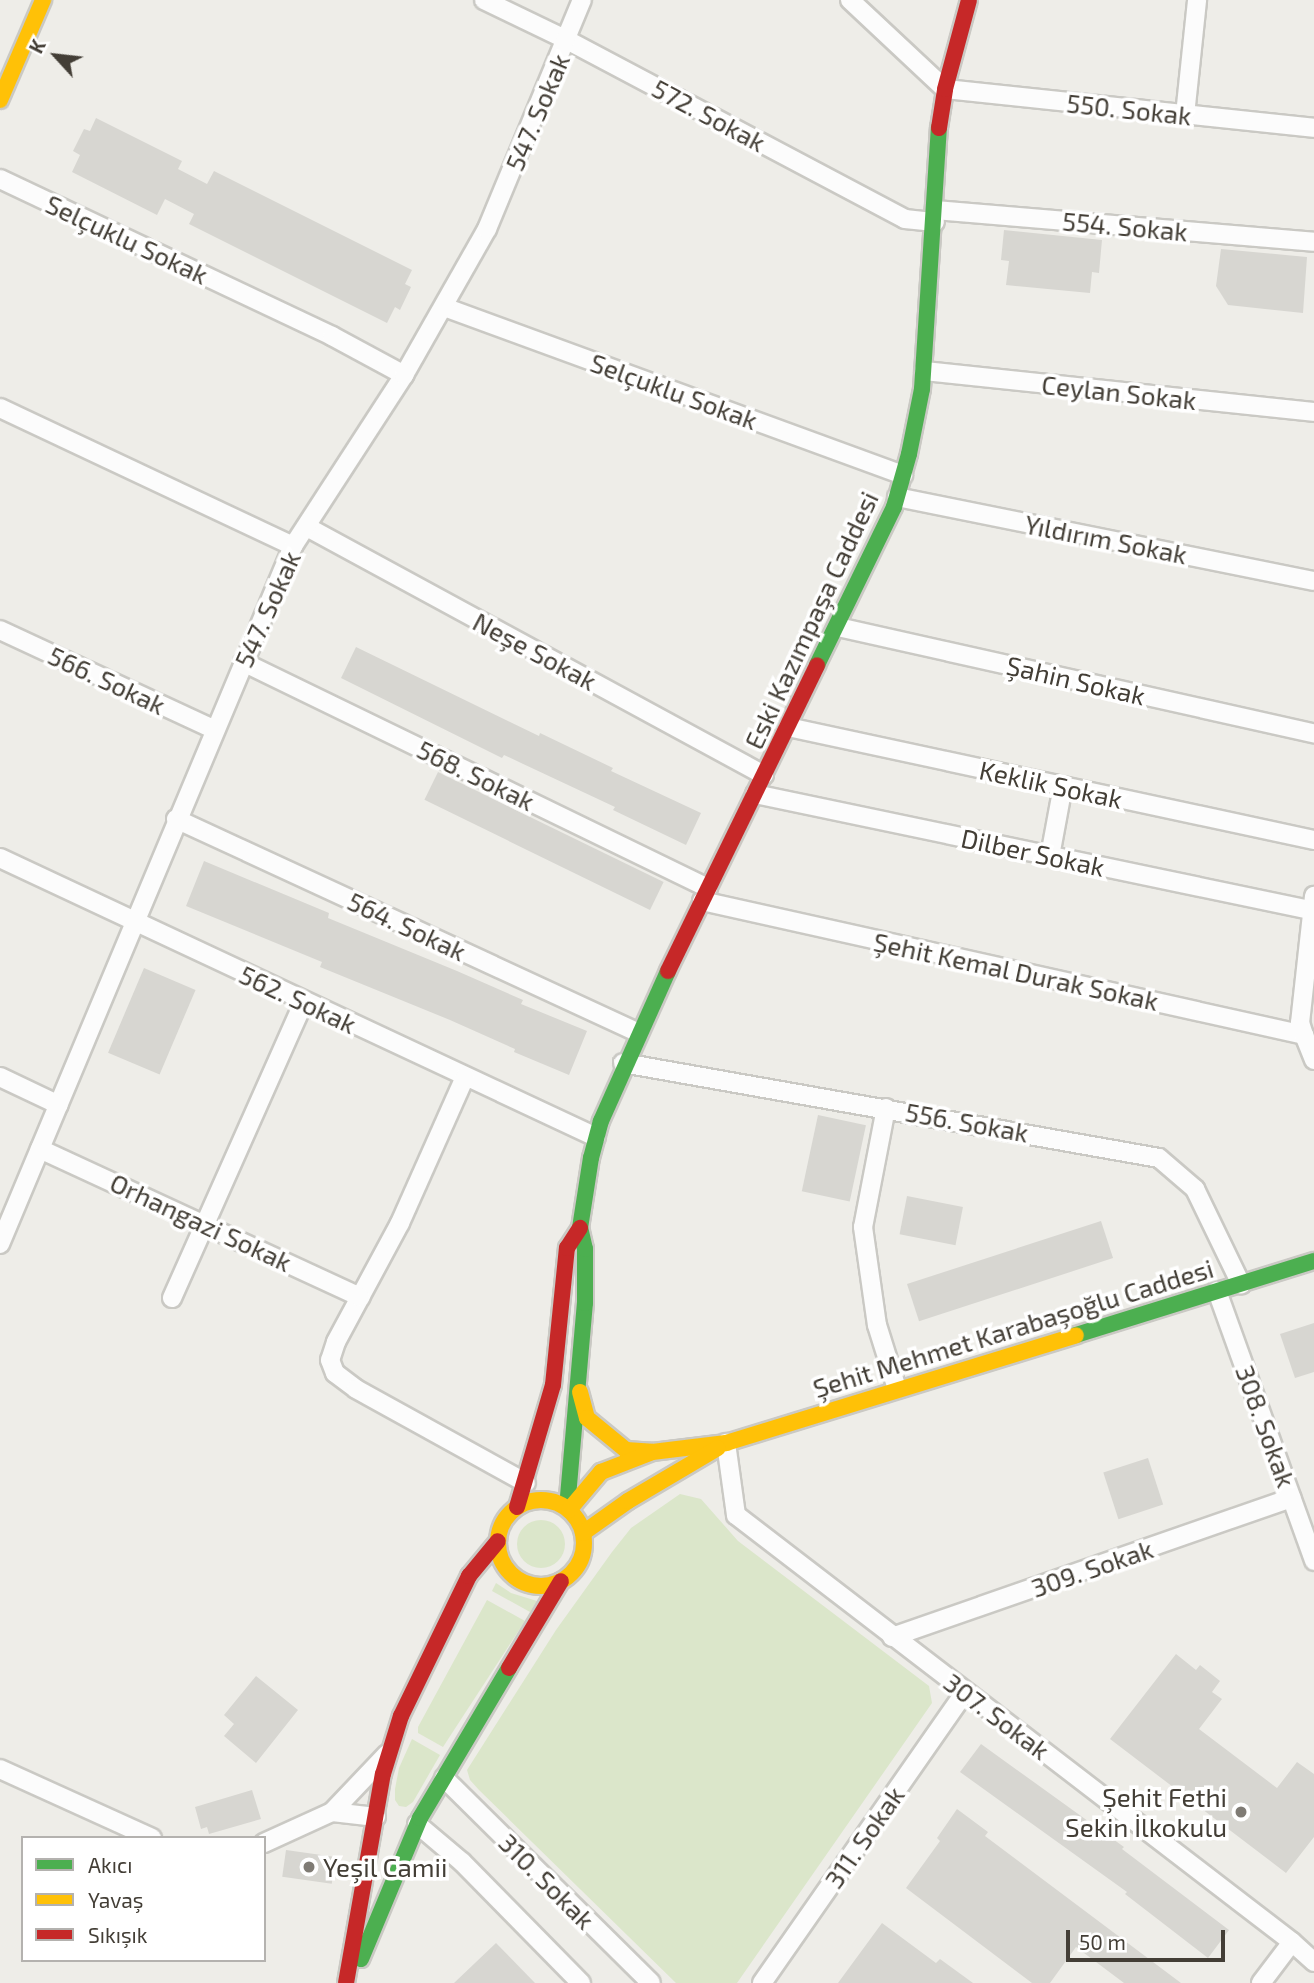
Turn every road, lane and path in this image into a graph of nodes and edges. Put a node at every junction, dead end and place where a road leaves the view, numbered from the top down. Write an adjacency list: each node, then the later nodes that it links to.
1 (43, 0): 9 (main road)
2 (484, 0): 7 (street, 572. Sokak)
3 (582, 0): 7 (street, 547. Sokak)
4 (850, 0): 8 (street)
5 (969, 0): 8 (main road, Eski Kazımpaşa Caddesi)
6 (1197, 0): 10 (street)
7 (568, 40): 13 (street, 572. Sokak); 15 (street, 547. Sokak)
8 (945, 89): 10 (street, 550. Sokak); 13 (main road, Eski Kazımpaşa Caddesi)
9 (0, 100)
10 (1185, 115): 11 (street, 550. Sokak)
11 (1314, 128)
12 (0, 179): 17 (street, Selçuklu Sokak)
13 (935, 216): 14 (street, 554. Sokak); 16 (main road, Eski Kazımpaşa Caddesi)
14 (1314, 242)
15 (444, 307): 17 (street, 547. Sokak); 20 (street, Selçuklu Sokak)
16 (924, 370): 19 (street, Ceylan Sokak); 20 (main road, Eski Kazımpaşa Caddesi)
17 (404, 375): 22 (street, 547. Sokak)
18 (0, 408): 23 (street)
19 (1314, 412)
20 (903, 475): 21 (main road, Eski Kazımpaşa Caddesi)
21 (897, 497): 24 (street, Yıldırım Sokak); 25 (main road, Eski Kazımpaşa Caddesi)
22 (307, 527): 23 (street, 547. Sokak); 31 (street, Neşe Sokak)
23 (293, 546): 27 (street, 547. Sokak)
24 (1314, 581)
25 (838, 626): 28 (main road, Eski Kazımpaşa Caddesi); 30 (street, Şahin Sokak)
26 (0, 630): 29 (street, 566. Sokak)
27 (243, 662): 29 (street, 547. Sokak); 38 (street, 568. Sokak)
28 (788, 727): 31 (main road, Eski Kazımpaşa Caddesi); 32 (street, Keklik Sokak)
29 (215, 730): 34 (street, 547. Sokak)
30 (1314, 733)
31 (764, 775): 33 (main road, Eski Kazımpaşa Caddesi)
32 (1063, 786): 35 (street, Keklik Sokak); 36 (street)
33 (755, 794): 36 (street, Dilber Sokak); 38 (main road, Eski Kazımpaşa Caddesi)
34 (176, 819): 40 (street, 547. Sokak); 42 (street, 564. Sokak)
35 (1314, 840)
36 (1050, 856): 39 (street, Dilber Sokak)
37 (0, 858): 40 (street, 562. Sokak)
38 (705, 895): 42 (main road, Eski Kazımpaşa Caddesi); 43 (street, Şehit Kemal Durak Sokak)
39 (1312, 903): 43 (street)
40 (133, 923): 41 (street, 562. Sokak); 48 (street, 547. Sokak)
41 (304, 1002): 47 (street, 562. Sokak); 52 (street)
42 (638, 1032): 45 (main road, Eski Kazımpaşa Caddesi)
43 (1304, 1035): 44 (street)
44 (1314, 1060)
45 (623, 1063): 49 (street, 556. Sokak); 50 (main road, Eski Kazımpaşa Caddesi)
46 (0, 1077): 48 (street)
47 (465, 1077): 50 (street, 562. Sokak); 58 (street)
48 (59, 1105): 51 (street, 547. Sokak)
49 (886, 1108): 56 (street, 556. Sokak); 61 (street)
50 (596, 1138): 53 (main road, Eski Kazımpaşa Caddesi)
51 (40, 1149): 52 (street, Orhangazi Sokak); 54 (street, 547. Sokak)
52 (204, 1222): 58 (street, Orhangazi Sokak); 59 (street)
53 (580, 1228): 60 (main road, Eski Kazımpaşa Caddesi); 64 (main road, Eski Kazımpaşa Caddesi)
54 (0, 1244)
55 (1314, 1261): 56 (main road, Şehit Mehmet Karabaşoğlu Caddesi)
56 (1241, 1284): 57 (main road, Şehit Mehmet Karabaşoğlu Caddesi)
57 (1217, 1291): 61 (main road, Şehit Mehmet Karabaşoğlu Caddesi); 65 (street, 308. Sokak)
58 (361, 1297): 64 (street)
59 (172, 1298)
60 (578, 1381): 63 (main road); 67 (main road, Eski Kazımpaşa Caddesi)
61 (897, 1389): 62 (main road, Şehit Mehmet Karabaşoğlu Caddesi)
62 (726, 1443): 63 (main road, Şehit Mehmet Karabaşoğlu Caddesi); 68 (main road, Şehit Mehmet Karabaşoğlu Caddesi); 72 (street, 307. Sokak)
63 (652, 1452): 67 (main road)
64 (526, 1483): 66 (main road, Eski Kazımpaşa Caddesi)
65 (1292, 1498): 70 (street, 308. Sokak); 72 (street, 309. Sokak)
66 (517, 1507): 67 (main road); 69 (main road)
67 (568, 1509): 68 (main road)
68 (583, 1534): 71 (main road)
69 (498, 1541): 71 (main road); 74 (main road)
70 (1314, 1561)
71 (562, 1581): 76 (main road)
72 (892, 1637): 73 (street, 307. Sokak)
73 (965, 1692): 82 (street, 307. Sokak); 87 (street, 311. Sokak)
74 (390, 1752): 77 (street); 78 (main road)
75 (0, 1769): 80 (street)
76 (444, 1778): 79 (main road); 86 (street, 310. Sokak)
77 (332, 1812): 78 (street); 81 (street)
78 (376, 1817): 79 (main road); 84 (main road)
79 (417, 1824): 84 (main road); 85 (street)
80 (148, 1836)
81 (266, 1842)
82 (1292, 1942): 83 (street, 307. Sokak); 88 (street)
83 (1314, 1962)
84 (348, 1983)
85 (581, 1983)
86 (651, 1983)
87 (762, 1983)
88 (1261, 1983)

